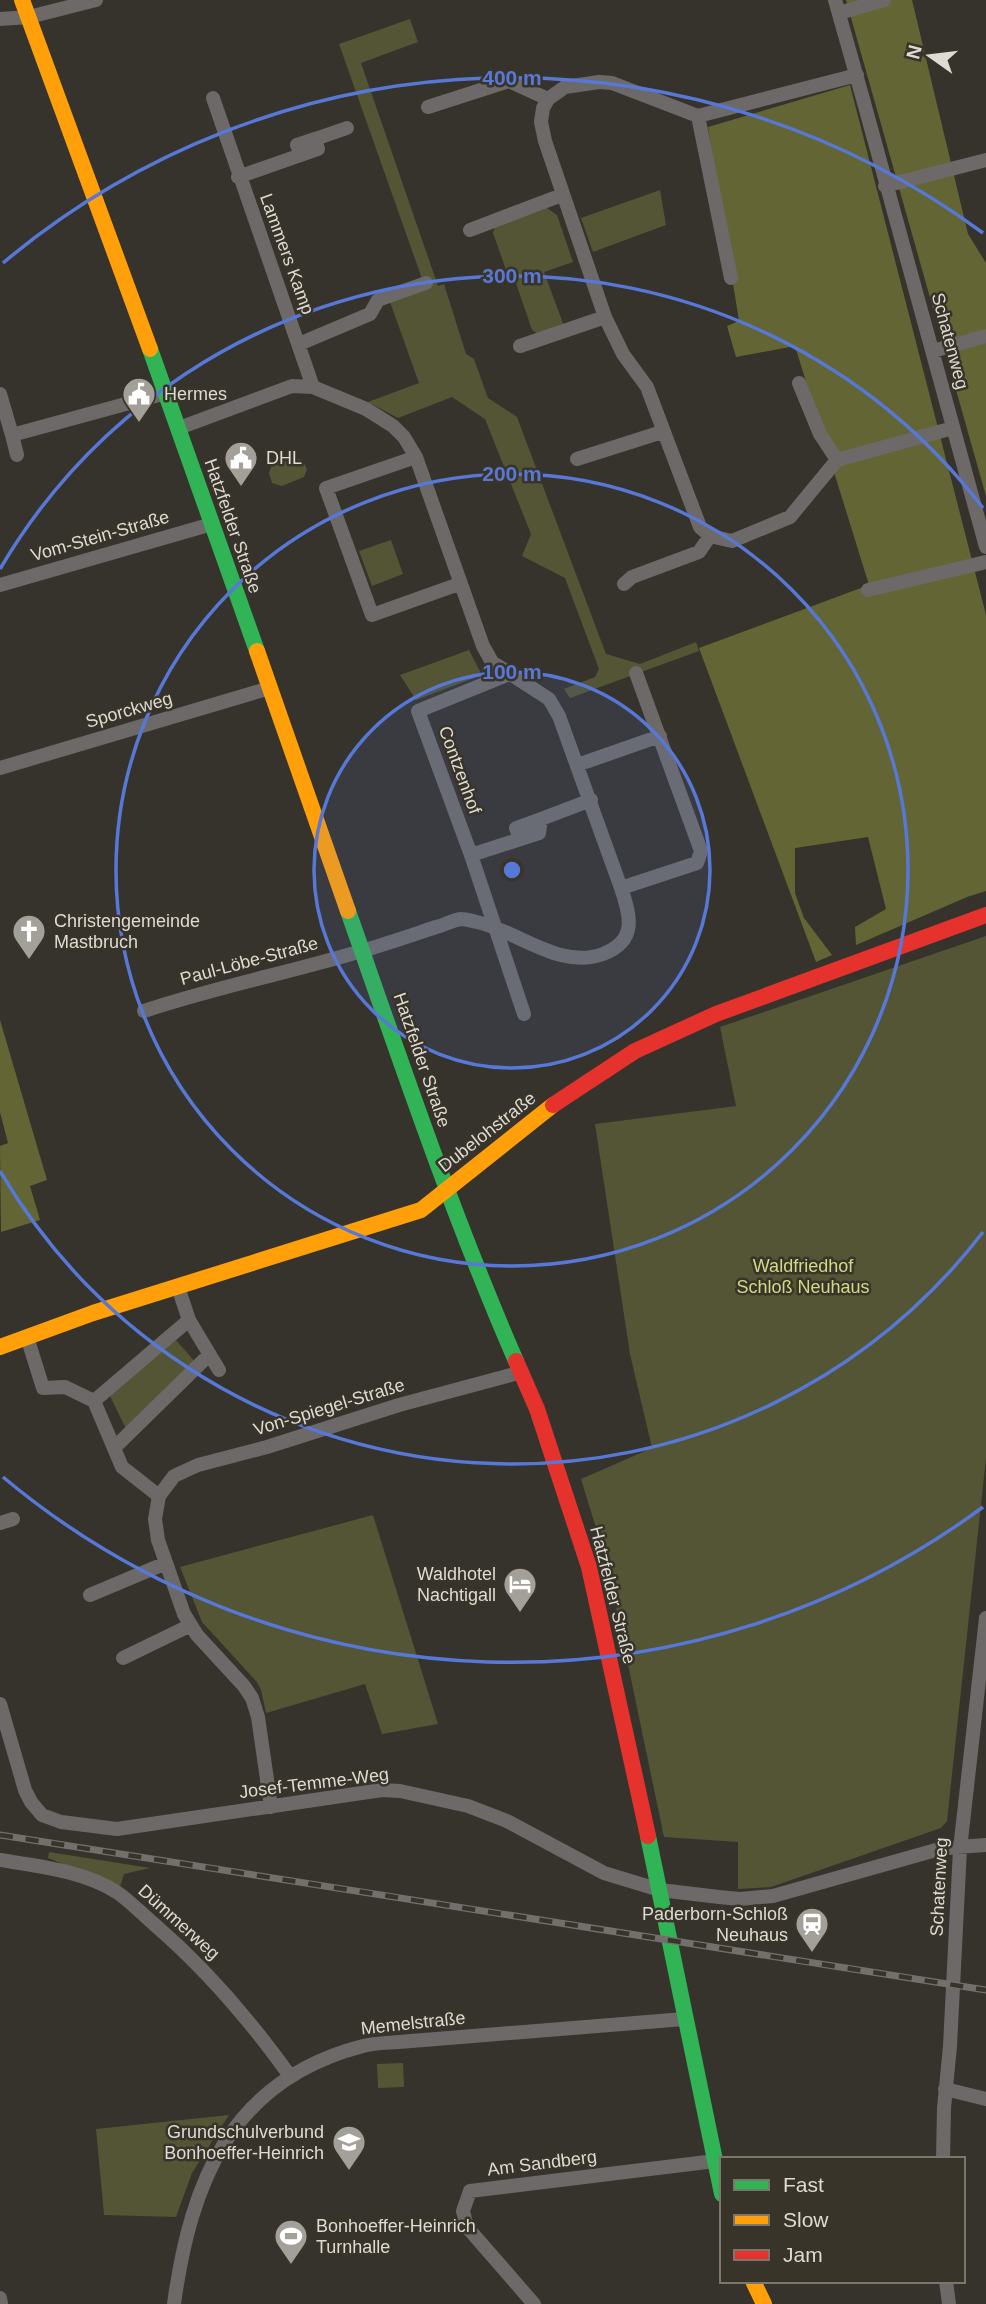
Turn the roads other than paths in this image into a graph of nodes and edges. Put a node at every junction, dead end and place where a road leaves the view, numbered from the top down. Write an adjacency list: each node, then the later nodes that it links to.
1 (22, 0): 5 (street, Hatzfelder Straße)
2 (96, 0): 5 (street)
3 (884, 0): 4 (street, Schatenweg)
4 (837, 7): 7 (street, Schatenweg)
5 (29, 17): 6 (street); 27 (street, Hatzfelder Straße)
6 (0, 19)
7 (857, 75): 11 (street); 15 (street, Schatenweg)
8 (213, 98): 14 (street, Lammers Kamp)
9 (548, 99): 10 (street); 11 (street); 16 (street)
10 (428, 107)
11 (698, 116): 18 (street)
12 (347, 128): 14 (street, Lammers Kamp)
13 (986, 160): 15 (street)
14 (238, 177): 22 (street, Lammers Kamp)
15 (885, 186): 24 (street, Schatenweg)
16 (562, 195): 17 (street); 20 (street)
17 (470, 230)
18 (731, 278)
19 (426, 283): 22 (street, Lammers Kamp)
20 (605, 317): 23 (street); 31 (street)
21 (986, 336): 24 (street)
22 (299, 344): 26 (street, Lammers Kamp)
23 (520, 346)
24 (933, 351): 30 (street, Schatenweg)
25 (799, 383): 36 (street)
26 (313, 387): 29 (street); 34 (street)
27 (166, 393): 29 (street, Hatzfelder Straße); 32 (street)
28 (0, 394): 32 (street)
29 (179, 428): 37 (street, Hatzfelder Straße)
30 (953, 428): 36 (street); 39 (street, Schatenweg)
31 (662, 432): 35 (street); 38 (street)
32 (12, 435): 33 (street)
33 (18, 455)
34 (416, 457): 41 (street); 41 (street)
35 (577, 459)
36 (837, 460): 38 (street)
37 (212, 524): 43 (street, Vom-Stein-Straße); 47 (street, Hatzfelder Straße)
38 (710, 536): 42 (street)
39 (986, 547)
40 (986, 562): 44 (street)
41 (459, 584): 46 (street)
42 (624, 584)
43 (0, 585)
44 (868, 590)
45 (636, 673): 48 (street)
46 (509, 674): 49 (street); 52 (street, Contzenhof)
47 (270, 688): 50 (street, Sporckweg); 56 (street, Hatzfelder Straße)
48 (660, 736): 49 (street); 53 (street)
49 (577, 765): 51 (street)
50 (0, 768)
51 (590, 800): 52 (street); 53 (street)
52 (471, 855): 55 (street, Contzenhof)
53 (621, 888): 55 (street, Paul-Löbe-Straße)
54 (986, 915): 59 (street, Dubelohstraße)
55 (494, 926): 56 (street, Paul-Löbe-Straße); 58 (street, Contzenhof)
56 (364, 951): 57 (street, Paul-Löbe-Straße); 59 (street, Hatzfelder Straße)
57 (144, 1012)
58 (524, 1014)
59 (446, 1188): 60 (street, Dubelohstraße); 66 (street, Hatzfelder Straße)
60 (178, 1287): 61 (street); 62 (street, Dubelohstraße)
61 (189, 1320): 64 (street); 67 (street)
62 (27, 1337): 63 (street, Dubelohstraße); 67 (street)
63 (0, 1347)
64 (209, 1355): 65 (street); 68 (street)
65 (219, 1370)
66 (522, 1373): 69 (street, Von-Spiegel-Straße); 80 (street, Hatzfelder Straße)
67 (94, 1401): 68 (street)
68 (115, 1447): 69 (street)
69 (159, 1496): 70 (street)
70 (166, 1563): 71 (street); 73 (street)
71 (90, 1595)
72 (986, 1618): 78 (street, Schatenweg)
73 (191, 1625): 74 (street); 76 (street)
74 (122, 1658)
75 (1, 1714): 76 (street, Josef-Temme-Weg)
76 (271, 1807): 80 (street, Josef-Temme-Weg)
77 (986, 1845): 78 (street, Josef-Temme-Weg)
78 (960, 1849): 80 (street, Josef-Temme-Weg); 83 (street, Schatenweg)
79 (0, 1860): 82 (street, Dümmerweg)
80 (660, 1890): 81 (street, Hatzfelder Straße)
81 (684, 2019): 82 (street, Memelstraße); 86 (street, Hatzfelder Straße)
82 (290, 2076): 92 (street, Memelstraße)
83 (945, 2089): 84 (street); 85 (street, Schatenweg)
84 (986, 2099)
85 (943, 2157)
86 (715, 2161): 87 (street, Hatzfelder Straße); 93 (street, Am Sandberg)
87 (720, 2185)
88 (754, 2283): 94 (street)
89 (946, 2283): 95 (street)
90 (0, 2298): 91 (street)
91 (1, 2304)
92 (174, 2304)
93 (534, 2304)
94 (764, 2304)
95 (948, 2304)

